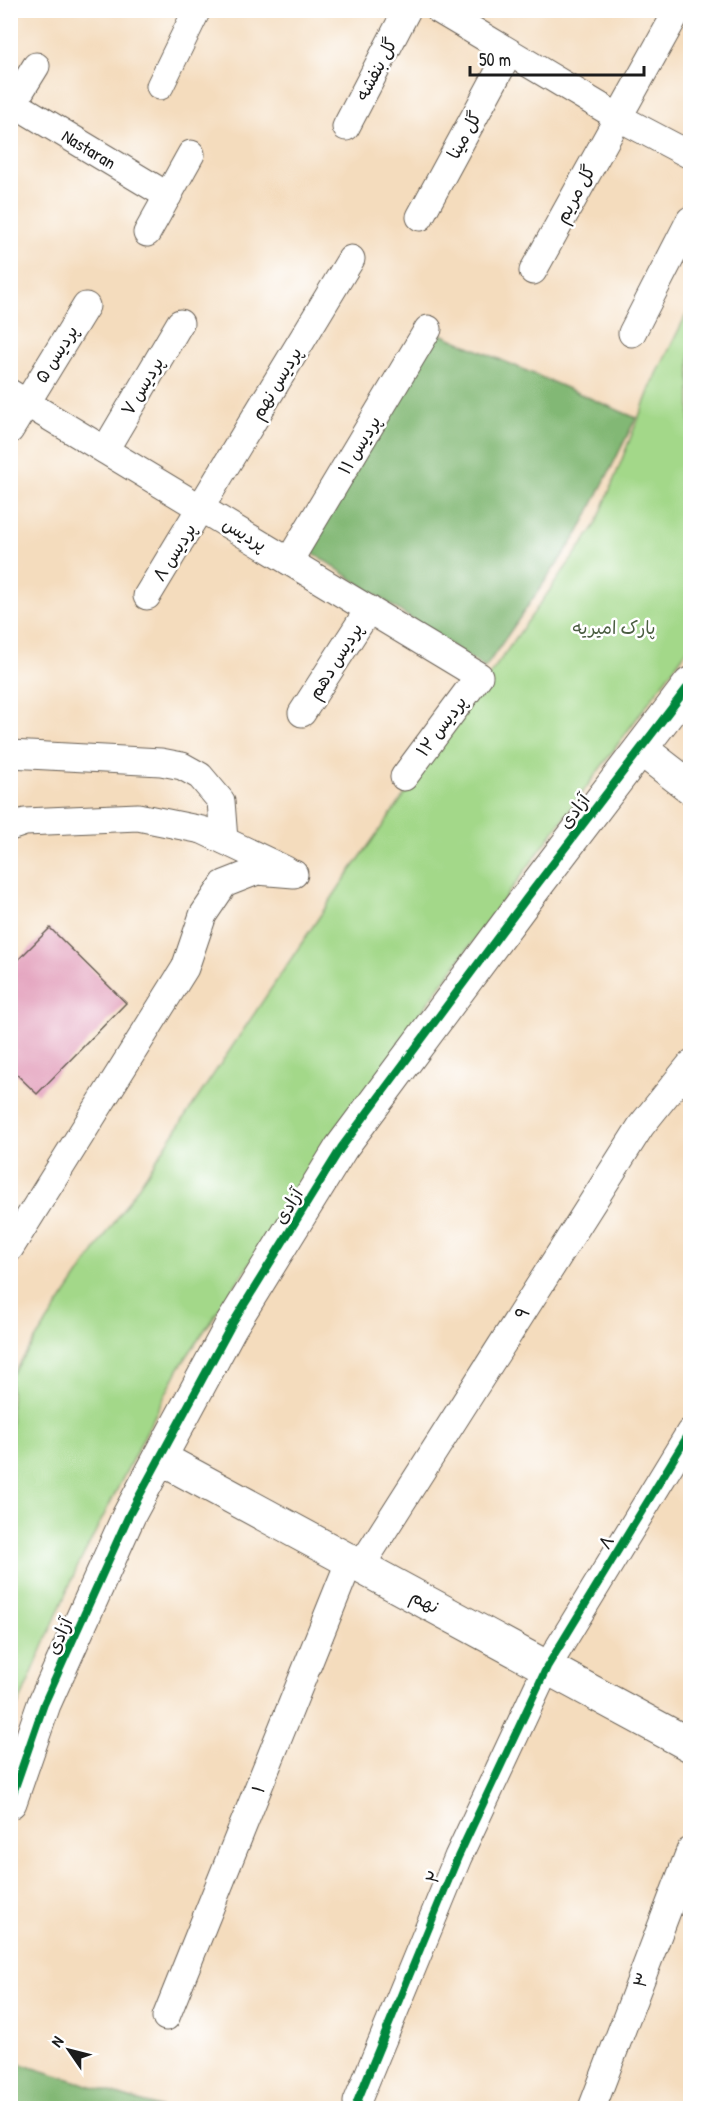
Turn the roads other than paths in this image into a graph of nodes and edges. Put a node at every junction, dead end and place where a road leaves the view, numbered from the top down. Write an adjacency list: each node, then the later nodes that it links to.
1 (197, 10): 7 (street)
2 (407, 10): 10 (street, گل بنفشه)
3 (439, 10): 5 (street)
4 (678, 10): 9 (street, گل مریم)
5 (509, 53): 9 (street); 14 (street, گل مینا)
6 (36, 66): 8 (street)
7 (160, 86)
8 (12, 104): 13 (street, Nastaran)
9 (618, 117): 12 (street); 18 (street, گل مریم)
10 (346, 127)
11 (191, 154): 13 (street)
12 (690, 155)
13 (168, 196): 16 (street)
14 (420, 217)
15 (690, 220): 22 (street)
16 (147, 233)
17 (351, 259): 26 (street, پردیس نهم)
18 (533, 271)
19 (86, 306): 23 (street, پردیس ۵)
20 (180, 323): 25 (street, پردیس ۷)
21 (428, 329): 27 (street, پردیس ۱۱)
22 (632, 333)
23 (19, 398): 24 (street, پردیس ۵); 25 (street, پردیس)
24 (10, 430)
25 (105, 450): 26 (street, پردیس)
26 (202, 508): 27 (street, پردیس); 28 (street, پردیس ۸)
27 (289, 561): 29 (street, پردیس)
28 (147, 596)
29 (369, 609): 30 (street, پردیس); 32 (street, پردیس دهم)
30 (479, 676): 35 (street, پردیس ۱۲)
31 (690, 684): 33 (street, آزادی)
32 (302, 713)
33 (641, 749): 36 (street); 42 (street, آزادی)
34 (10, 754): 38 (street)
35 (404, 777)
36 (690, 787)
37 (10, 827): 38 (street)
38 (224, 840): 40 (street)
39 (690, 1065): 43 (street, ۹)
40 (10, 1248)
41 (690, 1432): 44 (street, ۸)
42 (160, 1458): 43 (street, نهم); 45 (street, آزادی)
43 (356, 1563): 44 (street, نهم); 50 (street, ۱)
44 (547, 1667): 46 (street, نهم); 51 (street, ۲)
45 (44, 1704): 47 (street); 48 (street, آزادی)
46 (690, 1745)
47 (10, 1774)
48 (10, 1802)
49 (690, 1851): 52 (street, ۳)
50 (166, 2017)
51 (357, 2102)
52 (592, 2109)

